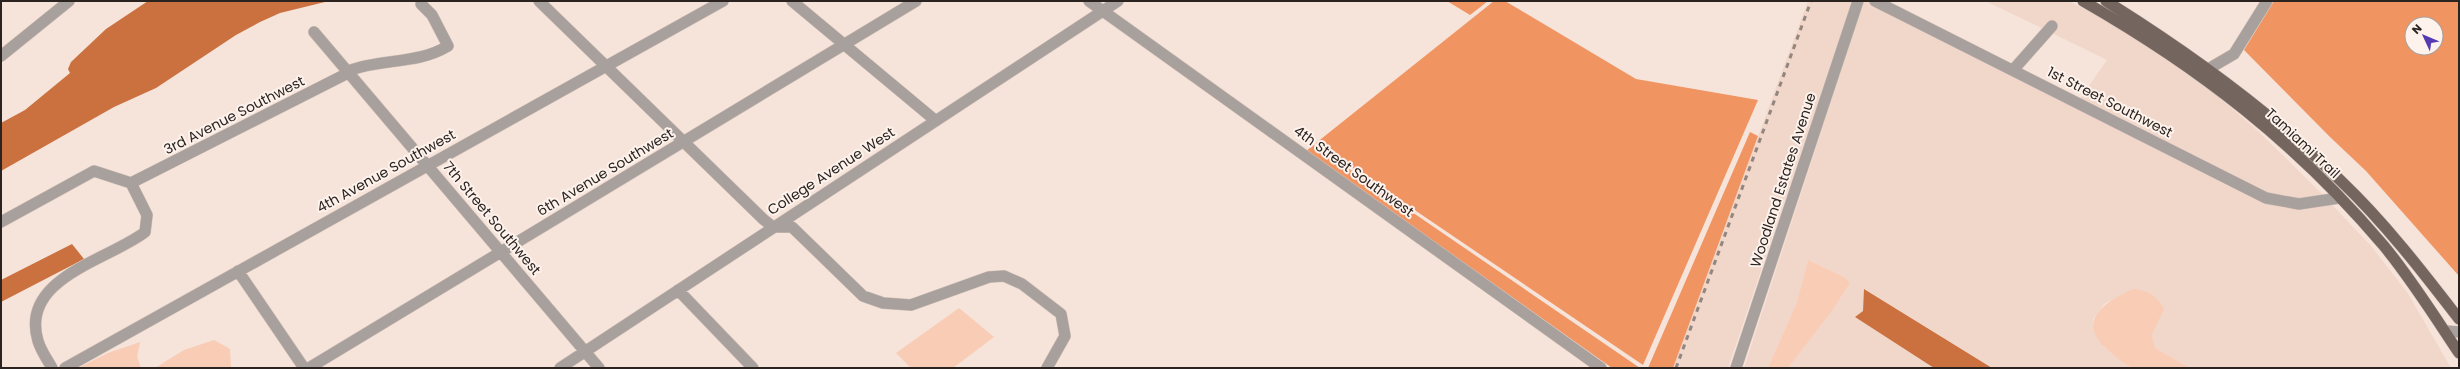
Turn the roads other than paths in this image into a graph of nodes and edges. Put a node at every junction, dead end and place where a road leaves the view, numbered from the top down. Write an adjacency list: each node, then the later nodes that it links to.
1 (69, 1): 18 (street)
2 (539, 1): 19 (street)
3 (723, 1): 19 (street, 4th Avenue Southwest)
4 (792, 1): 17 (street)
5 (916, 1): 17 (street, 6th Avenue Southwest)
6 (1089, 1): 14 (street, 4th Street Southwest)
7 (1118, 1): 14 (street, College Avenue West)
8 (1858, 1): 47 (street, Woodland Estates Avenue)
9 (1875, 1): 21 (street, 1st Street Southwest)
10 (2083, 1): 27 (main road, Tamiami Trail)
11 (2106, 1): 20 (main road, Tamiami Trail)
12 (2267, 1): 20 (street)
13 (421, 4): 22 (street, 3rd Avenue Southwest)
14 (1103, 11): 23 (street, College Avenue West); 46 (street, 4th Street Southwest)
15 (2052, 26): 21 (street)
16 (314, 32): 22 (street, 7th Street Southwest)
17 (844, 44): 23 (street); 24 (street, 6th Avenue Southwest)
18 (1, 56)
19 (606, 66): 24 (street); 25 (street, 4th Avenue Southwest)
20 (2210, 68): 33 (main road, Tamiami Trail)
21 (2014, 69): 27 (street, 1st Street Southwest)
22 (349, 72): 25 (street, 7th Street Southwest); 26 (street, 3rd Avenue Southwest)
23 (936, 121): 29 (street, College Avenue West)
24 (684, 142): 29 (street); 30 (street, 6th Avenue Southwest)
25 (428, 165): 30 (street, 7th Street Southwest); 31 (street, 4th Avenue Southwest)
26 (131, 183): 28 (street); 38 (street)
27 (2339, 198): 34 (main road, Tamiami Trail)
28 (1, 222)
29 (773, 227): 32 (street, College Avenue West); 45 (street)
30 (501, 252): 36 (street, 7th Street Southwest); 41 (street, 6th Avenue Southwest)
31 (238, 272): 39 (street, 4th Avenue Southwest); 40 (street)
32 (678, 290): 36 (street, College Avenue West); 44 (street)
33 (2459, 319)
34 (2446, 331): 35 (street); 37 (main road, Tamiami Trail)
35 (2459, 332)
36 (585, 351): 42 (street, College Avenue West); 43 (street, 7th Street Southwest)
37 (2459, 354)
38 (52, 368)
39 (65, 368)
40 (304, 368)
41 (309, 368)
42 (560, 368)
43 (599, 368)
44 (753, 368)
45 (1047, 368)
46 (1601, 368)
47 (1736, 368)

